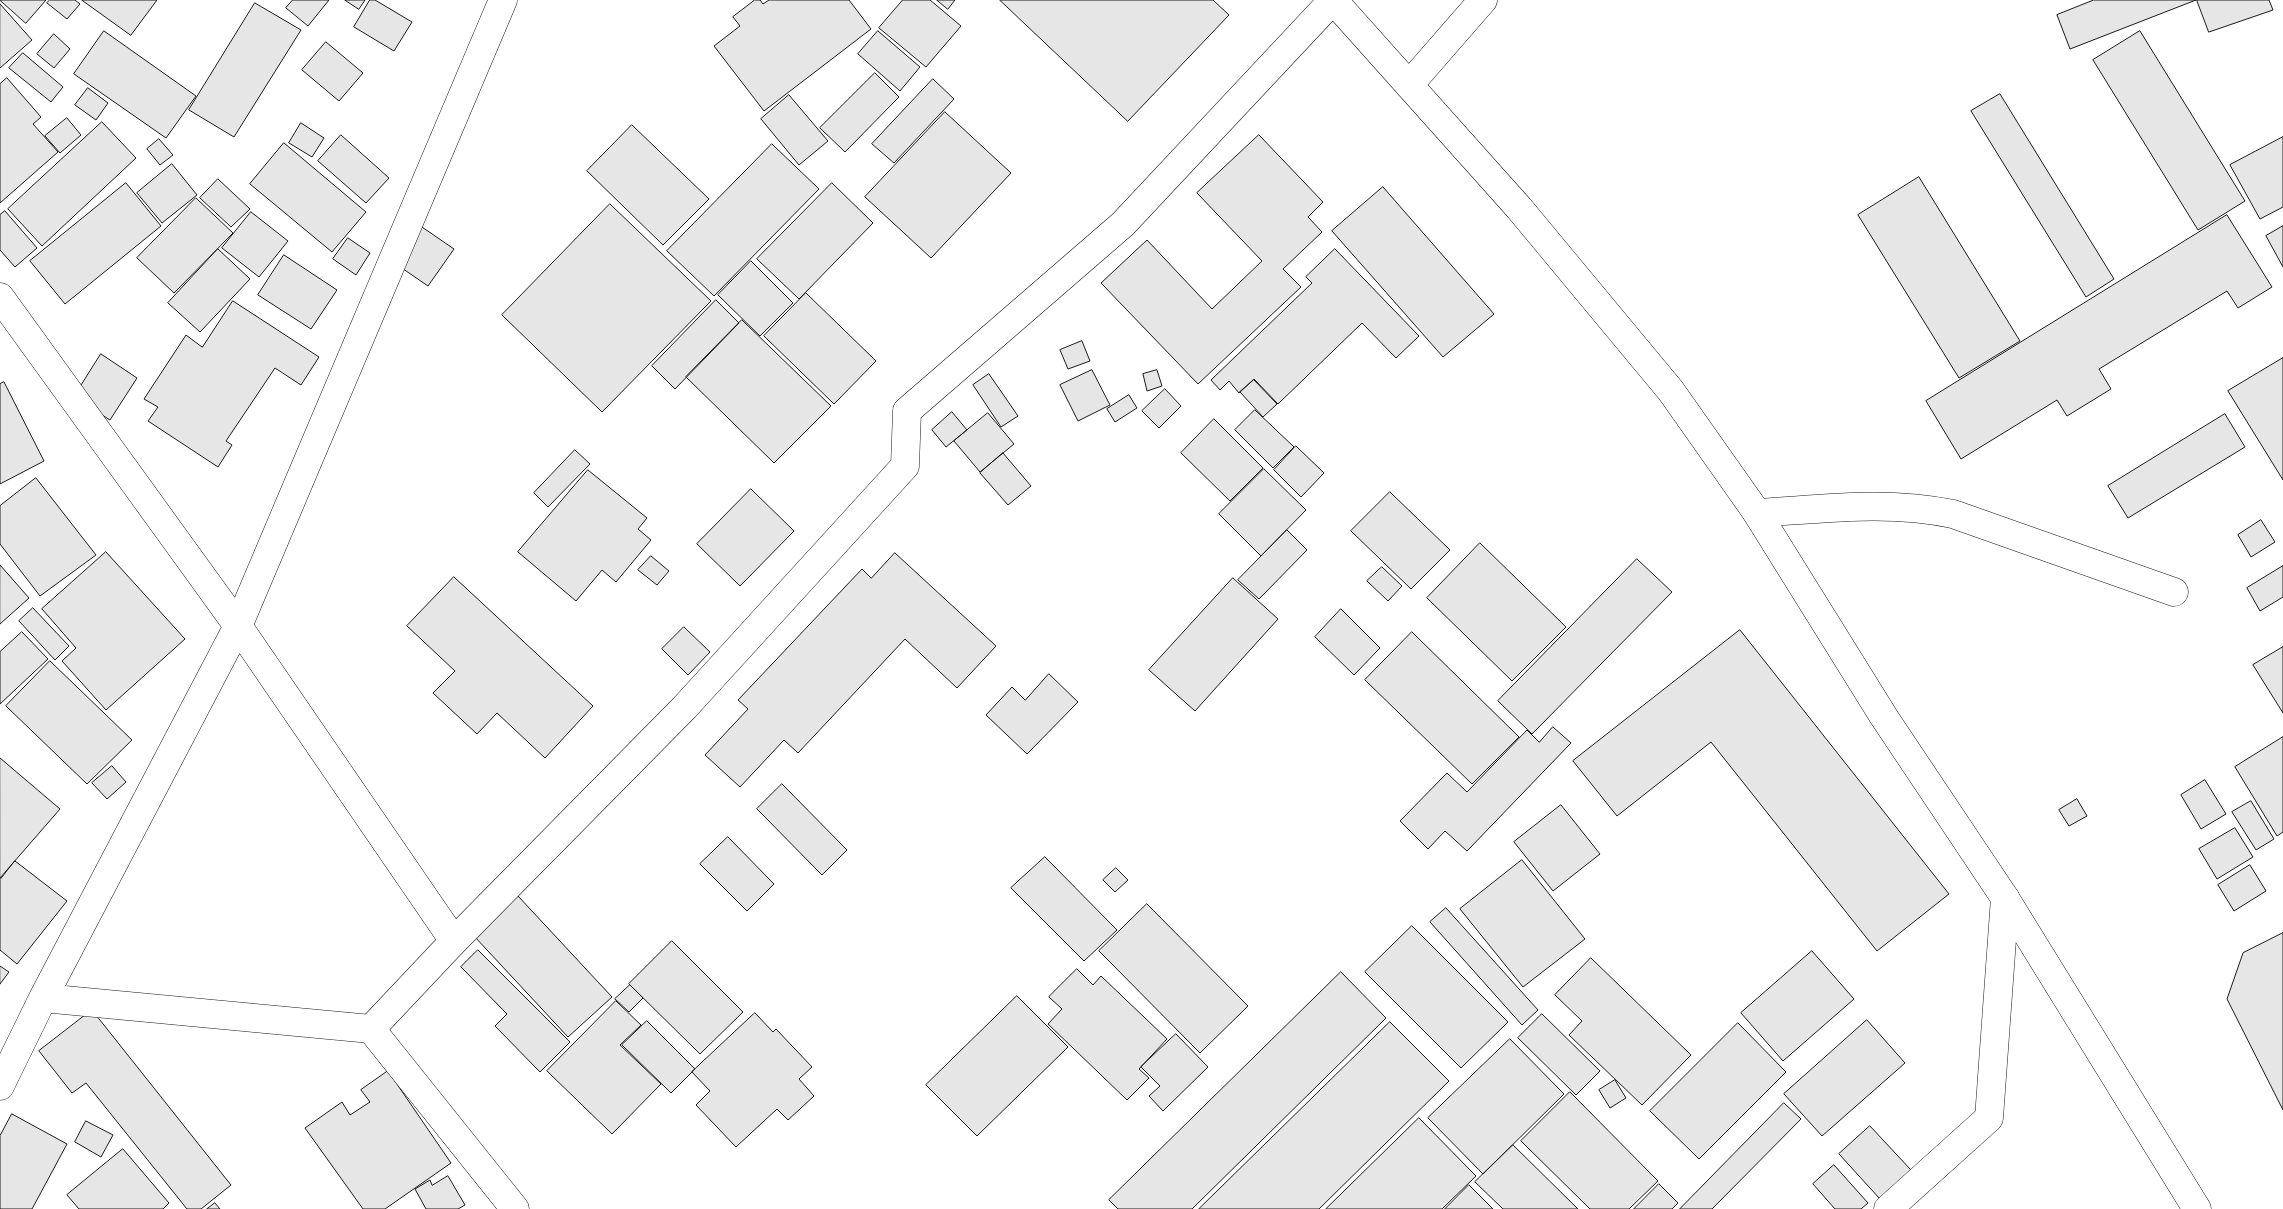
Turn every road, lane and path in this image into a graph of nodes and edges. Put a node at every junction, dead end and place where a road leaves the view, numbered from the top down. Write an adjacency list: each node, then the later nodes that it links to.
1 (503, 0): 8 (main road)
2 (1333, 0): 4 (main road); 10 (main road)
3 (1484, 0): 4 (main road)
4 (1409, 85): 6 (main road)
5 (0, 297): 8 (main road)
6 (1757, 513): 7 (main road); 9 (main road)
7 (2174, 592)
8 (238, 626): 10 (main road); 11 (main road)
9 (2005, 898): 15 (main road); 16 (main road)
10 (454, 941): 12 (main road)
11 (43, 998): 12 (main road); 13 (main road)
12 (371, 1029): 14 (main road)
13 (0, 1086)
14 (516, 1209)
15 (1888, 1209)
16 (2197, 1209)

